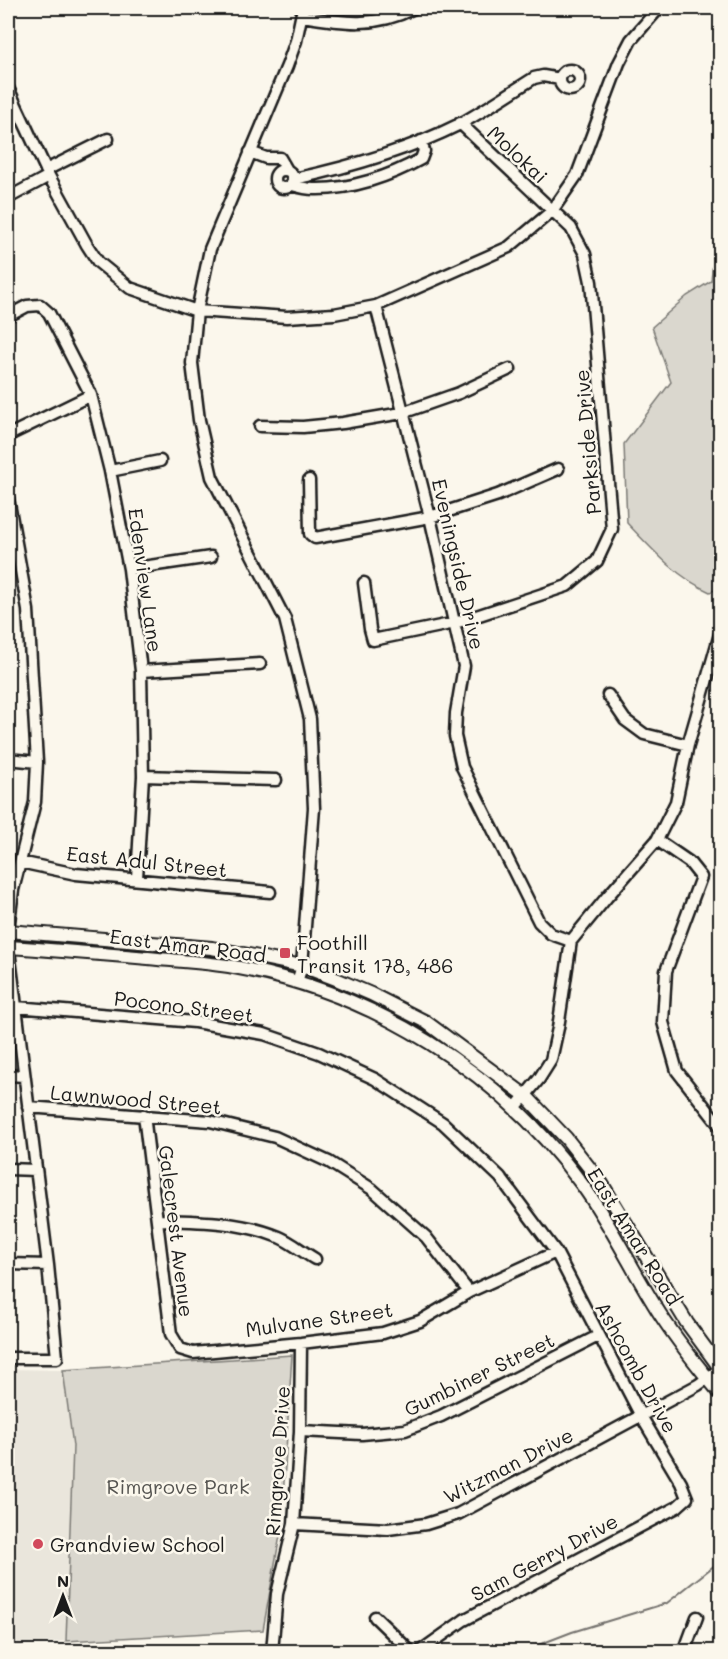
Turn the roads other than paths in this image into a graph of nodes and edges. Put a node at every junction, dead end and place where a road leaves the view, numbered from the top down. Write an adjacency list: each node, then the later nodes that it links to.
1 (414, 8): 3 (street)
2 (659, 8): 14 (street)
3 (303, 12): 9 (street)
4 (560, 79): 6 (street)
5 (8, 88): 11 (street)
6 (460, 123): 8 (street); 14 (street, Molokai)
7 (108, 139): 11 (street)
8 (421, 141): 12 (street); 12 (street)
9 (250, 152): 10 (street); 16 (street)
10 (287, 170): 12 (street); 12 (street)
11 (47, 173): 13 (street); 16 (street)
12 (293, 182)
13 (8, 198)
14 (552, 211): 15 (street); 32 (street, Parkside Drive)
15 (375, 306): 16 (street); 20 (street, Eveningside Drive)
16 (197, 311): 50 (street)
17 (8, 316): 19 (street, Edenview Lane)
18 (510, 369): 20 (street)
19 (91, 395): 22 (street); 25 (street, Edenview Lane)
20 (402, 413): 21 (street); 28 (street, Eveningside Drive)
21 (260, 426)
22 (8, 438)
23 (160, 461): 25 (street)
24 (558, 470): 28 (street)
25 (110, 471): 30 (street, Edenview Lane)
26 (309, 480): 28 (street)
27 (8, 498): 39 (street)
28 (430, 517): 32 (street, Eveningside Drive)
29 (211, 557): 30 (street)
30 (129, 569): 35 (street, Edenview Lane)
31 (364, 583): 32 (street, Parkside Drive)
32 (455, 623): 47 (street, Eveningside Drive)
33 (720, 634): 37 (street)
34 (260, 664): 35 (street)
35 (141, 671): 40 (street, Edenview Lane)
36 (608, 695): 37 (street)
37 (688, 745): 42 (street)
38 (8, 759): 39 (street)
39 (37, 762): 43 (street)
40 (143, 776): 41 (street); 44 (street, Edenview Lane)
41 (276, 780)
42 (657, 840): 47 (street); 59 (street)
43 (20, 862): 44 (street, East Adul Street); 46 (street)
44 (137, 878): 45 (street, East Adul Street)
45 (270, 892)
46 (8, 930): 50 (main road, East Amar Road)
47 (571, 941): 55 (street)
48 (8, 942): 49 (street)
49 (8, 947): 51 (main road, East Amar Road); 52 (street)
50 (302, 966): 51 (street); 55 (main road, East Amar Road)
51 (297, 982): 57 (main road, East Amar Road)
52 (16, 1007): 54 (street); 63 (street, Pocono Street)
53 (8, 1075): 54 (street)
54 (24, 1076): 56 (street)
55 (526, 1096): 57 (street); 72 (main road, East Amar Road)
56 (28, 1107): 58 (street, Lawnwood Street); 61 (street)
57 (515, 1108): 73 (main road, East Amar Road)
58 (144, 1115): 62 (street, Galecrest Avenue); 67 (street, Lawnwood Street)
59 (720, 1126)
60 (8, 1169): 61 (street)
61 (36, 1170): 66 (street)
62 (157, 1220): 64 (street); 70 (street, Galecrest Avenue)
63 (556, 1252): 67 (street, Mulvane Street); 68 (street, Ashcomb Drive)
64 (315, 1259)
65 (8, 1264): 66 (street)
66 (48, 1265): 71 (street)
67 (469, 1293): 69 (street, Mulvane Street)
68 (598, 1336): 75 (street, Ashcomb Drive); 76 (street, Gumbiner Street)
69 (301, 1343): 70 (street, Mulvane Street); 76 (street, Rimgrove Drive)
70 (180, 1348)
71 (8, 1358)
72 (720, 1368): 73 (street, Witzman Drive)
73 (708, 1378): 74 (main road, East Amar Road); 75 (street, Witzman Drive)
74 (720, 1394)
75 (641, 1416): 77 (street, Ashcomb Drive); 78 (street, Witzman Drive)
76 (300, 1431): 78 (street, Rimgrove Drive)
77 (687, 1498): 83 (street, Sam Gerry Drive)
78 (294, 1524): 81 (street, Rimgrove Drive)
79 (375, 1617): 82 (street)
80 (697, 1617): 84 (street)
81 (272, 1652)
82 (411, 1652)
83 (419, 1652)
84 (684, 1652)

